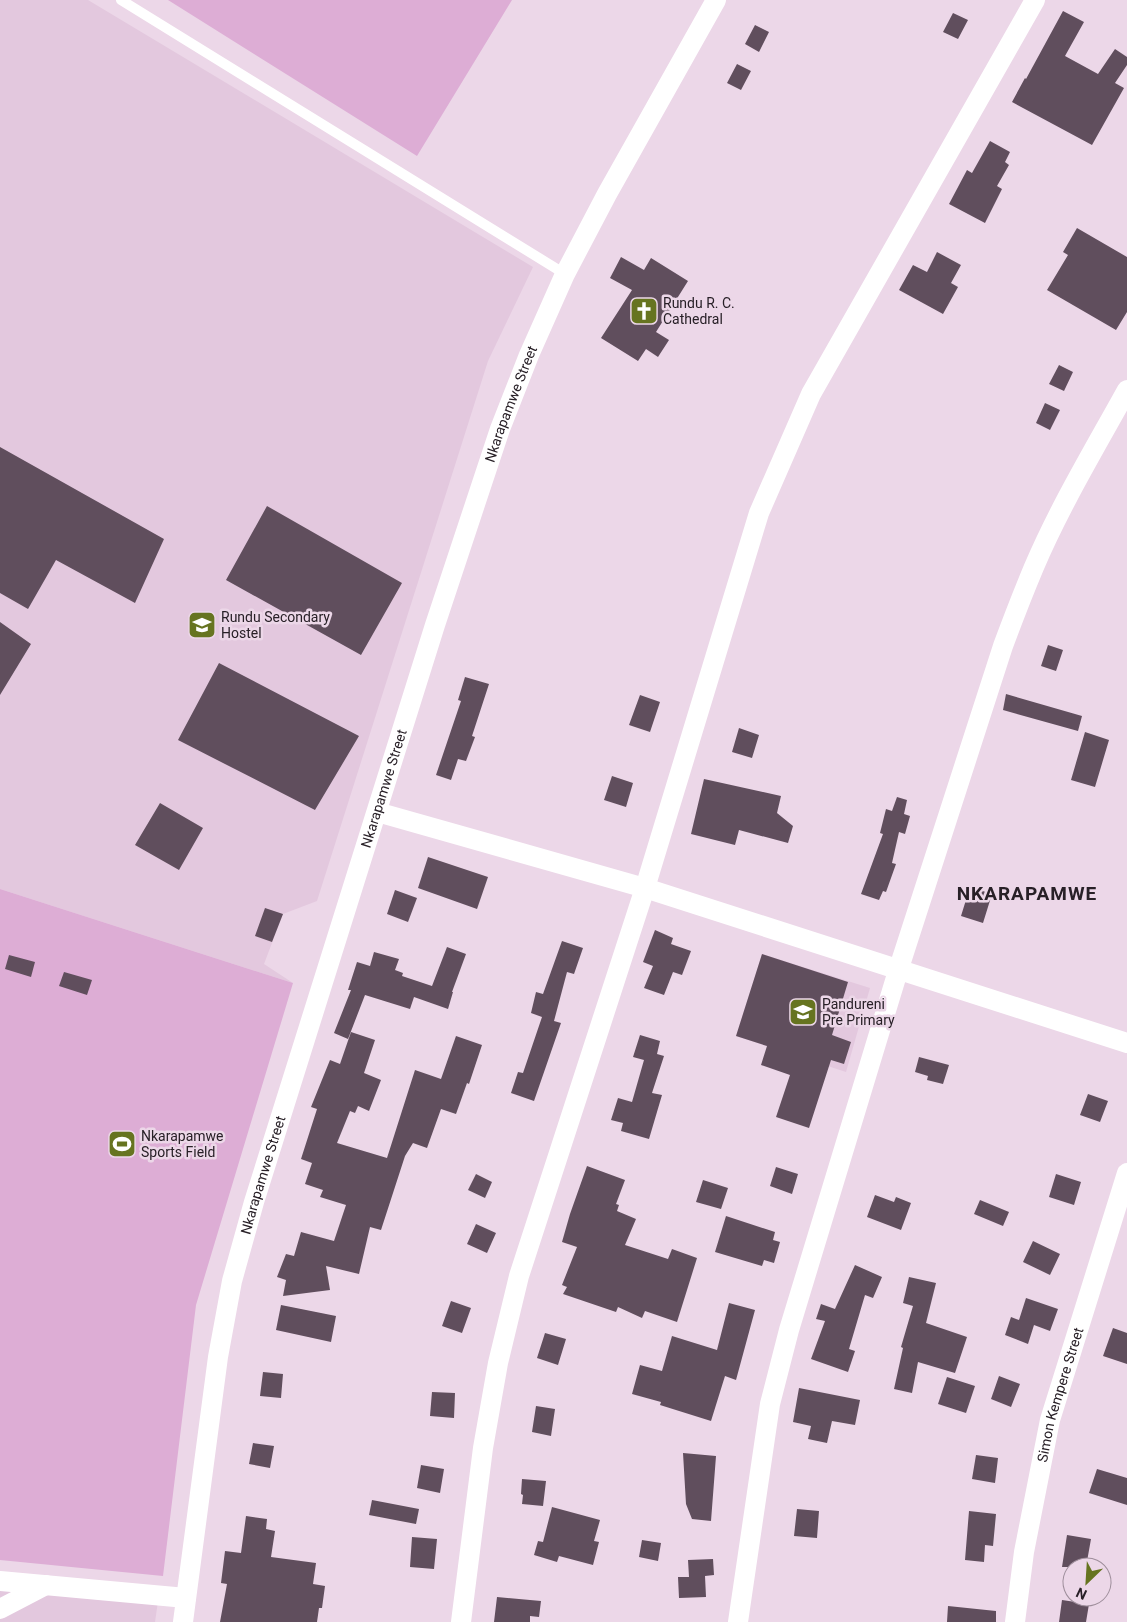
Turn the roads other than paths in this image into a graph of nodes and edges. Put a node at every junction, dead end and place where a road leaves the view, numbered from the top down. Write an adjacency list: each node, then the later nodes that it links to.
1 (121, 0): 4 (lane)
2 (716, 0): 4 (street, Nkarapamwe Street)
3 (1035, 0): 7 (street)
4 (565, 274): 6 (street, Nkarapamwe Street)
5 (1127, 390): 8 (street)
6 (377, 812): 7 (street); 13 (street, Nkarapamwe Street)
7 (645, 888): 8 (street); 16 (street)
8 (898, 971): 9 (street); 17 (street)
9 (1127, 1043)
10 (1127, 1173): 18 (street, Simon Kempere Street)
11 (0, 1581): 12 (street)
12 (46, 1585): 13 (street); 14 (street)
13 (186, 1598): 15 (street, Nkarapamwe Street)
14 (0, 1609)
15 (183, 1622)
16 (461, 1622)
17 (738, 1622)
18 (1015, 1622)

